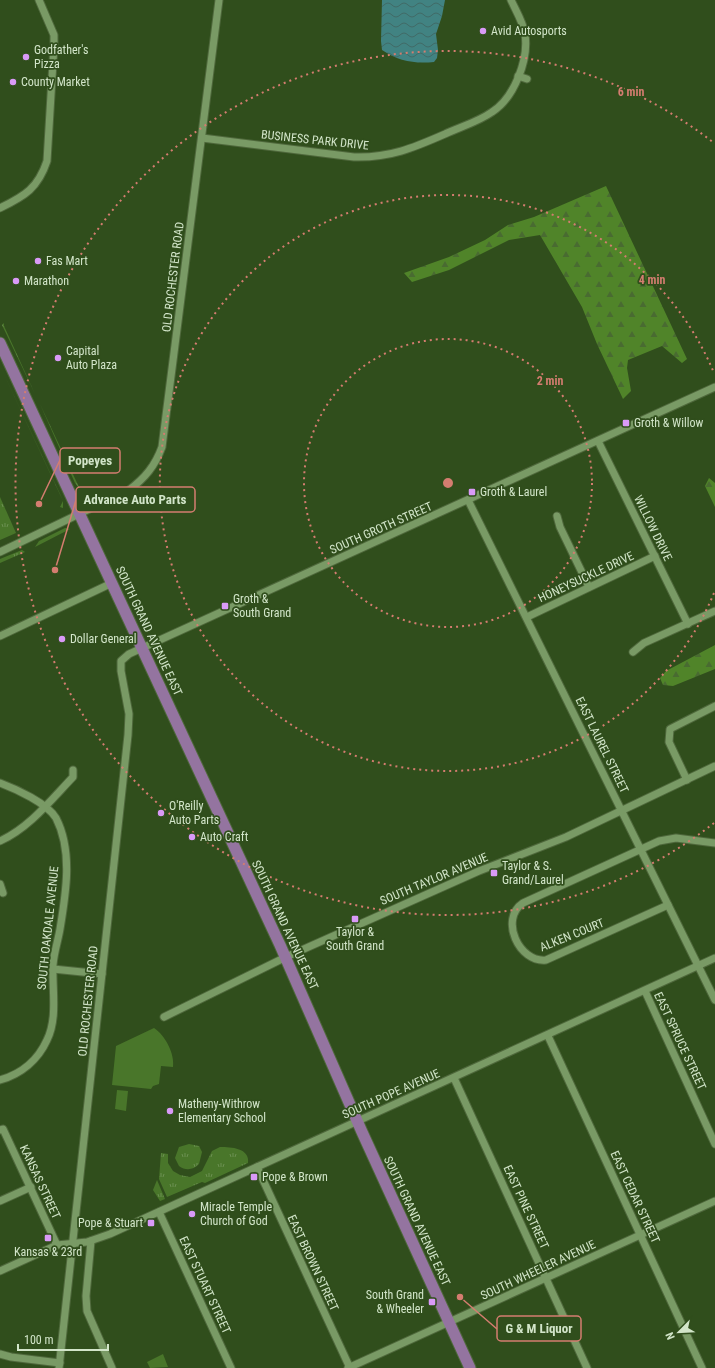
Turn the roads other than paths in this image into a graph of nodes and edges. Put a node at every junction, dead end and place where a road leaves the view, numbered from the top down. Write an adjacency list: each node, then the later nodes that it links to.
1 (39, 0): 7 (street)
2 (219, 0): 6 (street, OLD ROCHESTER ROAD)
3 (511, 0): 4 (street, BUSINESS PARK DRIVE)
4 (518, 76): 5 (street); 6 (street, BUSINESS PARK DRIVE)
5 (527, 79)
6 (202, 138): 12 (street, OLD ROCHESTER ROAD)
7 (0, 208)
8 (0, 344): 12 (main road, SOUTH GRAND AVENUE EAST)
9 (715, 387): 10 (street, SOUTH GROTH STREET)
10 (598, 441): 11 (street, SOUTH GROTH STREET); 15 (street, WILLOW DRIVE)
11 (468, 500): 19 (street, EAST LAUREL STREET); 22 (street, SOUTH GROTH STREET)
12 (80, 514): 14 (street, OLD ROCHESTER ROAD); 16 (main road, SOUTH GRAND AVENUE EAST)
13 (557, 516): 17 (street)
14 (0, 552)
15 (655, 556): 17 (street, HONEYSUCKLE DRIVE); 20 (street, WILLOW DRIVE)
16 (112, 583): 21 (street); 22 (main road, SOUTH GRAND AVENUE EAST)
17 (589, 587): 19 (street, HONEYSUCKLE DRIVE)
18 (715, 611): 20 (street)
19 (527, 617): 30 (street, EAST LAUREL STREET)
20 (688, 624): 23 (street)
21 (0, 636)
22 (142, 649): 37 (main road, SOUTH GRAND AVENUE EAST); 41 (street, OLD ROCHESTER ROAD)
23 (633, 652)
24 (715, 706): 27 (street)
25 (715, 766): 27 (street, SOUTH TAYLOR AVENUE)
26 (73, 770): 29 (street)
27 (687, 780): 30 (street, SOUTH TAYLOR AVENUE)
28 (0, 783): 29 (street)
29 (46, 806): 31 (street); 40 (street, SOUTH OAKDALE AVENUE)
30 (622, 811): 33 (street, EAST LAUREL STREET); 37 (street, SOUTH TAYLOR AVENUE)
31 (0, 841)
32 (715, 843): 33 (street, ALKEN COURT)
33 (641, 848): 36 (street, EAST LAUREL STREET); 36 (street, ALKEN COURT)
34 (0, 884): 35 (street)
35 (3, 893)
36 (668, 905): 39 (street, EAST LAUREL STREET)
37 (286, 957): 44 (street, SOUTH TAYLOR AVENUE); 48 (main road, SOUTH GRAND AVENUE EAST)
38 (715, 958): 39 (street, SOUTH POPE AVENUE)
39 (698, 966): 42 (street, SOUTH POPE AVENUE); 43 (street, EAST LAUREL STREET)
40 (53, 969): 41 (street); 47 (street, SOUTH OAKDALE AVENUE)
41 (102, 974): 58 (street, OLD ROCHESTER ROAD)
42 (645, 991): 45 (street, SOUTH POPE AVENUE); 50 (street, EAST SPRUCE STREET)
43 (715, 1000)
44 (164, 1017)
45 (548, 1036): 46 (street, SOUTH POPE AVENUE); 56 (street, EAST CEDAR STREET)
46 (454, 1078): 48 (street, SOUTH POPE AVENUE); 61 (street, EAST PINE STREET)
47 (0, 1080)
48 (357, 1121): 51 (street, SOUTH POPE AVENUE); 62 (main road, SOUTH GRAND AVENUE EAST)
49 (2, 1129): 52 (street, KANSAS STREET)
50 (715, 1144)
51 (257, 1167): 55 (street, SOUTH POPE AVENUE); 67 (street, EAST BROWN STREET)
52 (31, 1187): 53 (street); 59 (street, KANSAS STREET)
53 (0, 1201)
54 (715, 1201): 56 (street, SOUTH WHEELER AVENUE)
55 (159, 1212): 57 (street, SOUTH POPE AVENUE); 66 (street, EAST STUART STREET)
56 (640, 1235): 61 (street, SOUTH WHEELER AVENUE); 70 (street, EAST CEDAR STREET)
57 (91, 1241): 58 (street, SOUTH POPE AVENUE); 65 (street)
58 (73, 1243): 59 (street, SOUTH POPE AVENUE); 64 (street, OLD ROCHESTER ROAD)
59 (58, 1245): 60 (street, SOUTH POPE AVENUE)
60 (0, 1271)
61 (547, 1278): 62 (street, SOUTH WHEELER AVENUE); 69 (street, EAST PINE STREET)
62 (449, 1322): 67 (street, SOUTH WHEELER AVENUE); 68 (main road, SOUTH GRAND AVENUE EAST)
63 (2, 1355): 64 (street)
64 (59, 1366)
65 (112, 1368)
66 (231, 1368)
67 (349, 1368)
68 (470, 1368)
69 (587, 1368)
70 (702, 1368)

